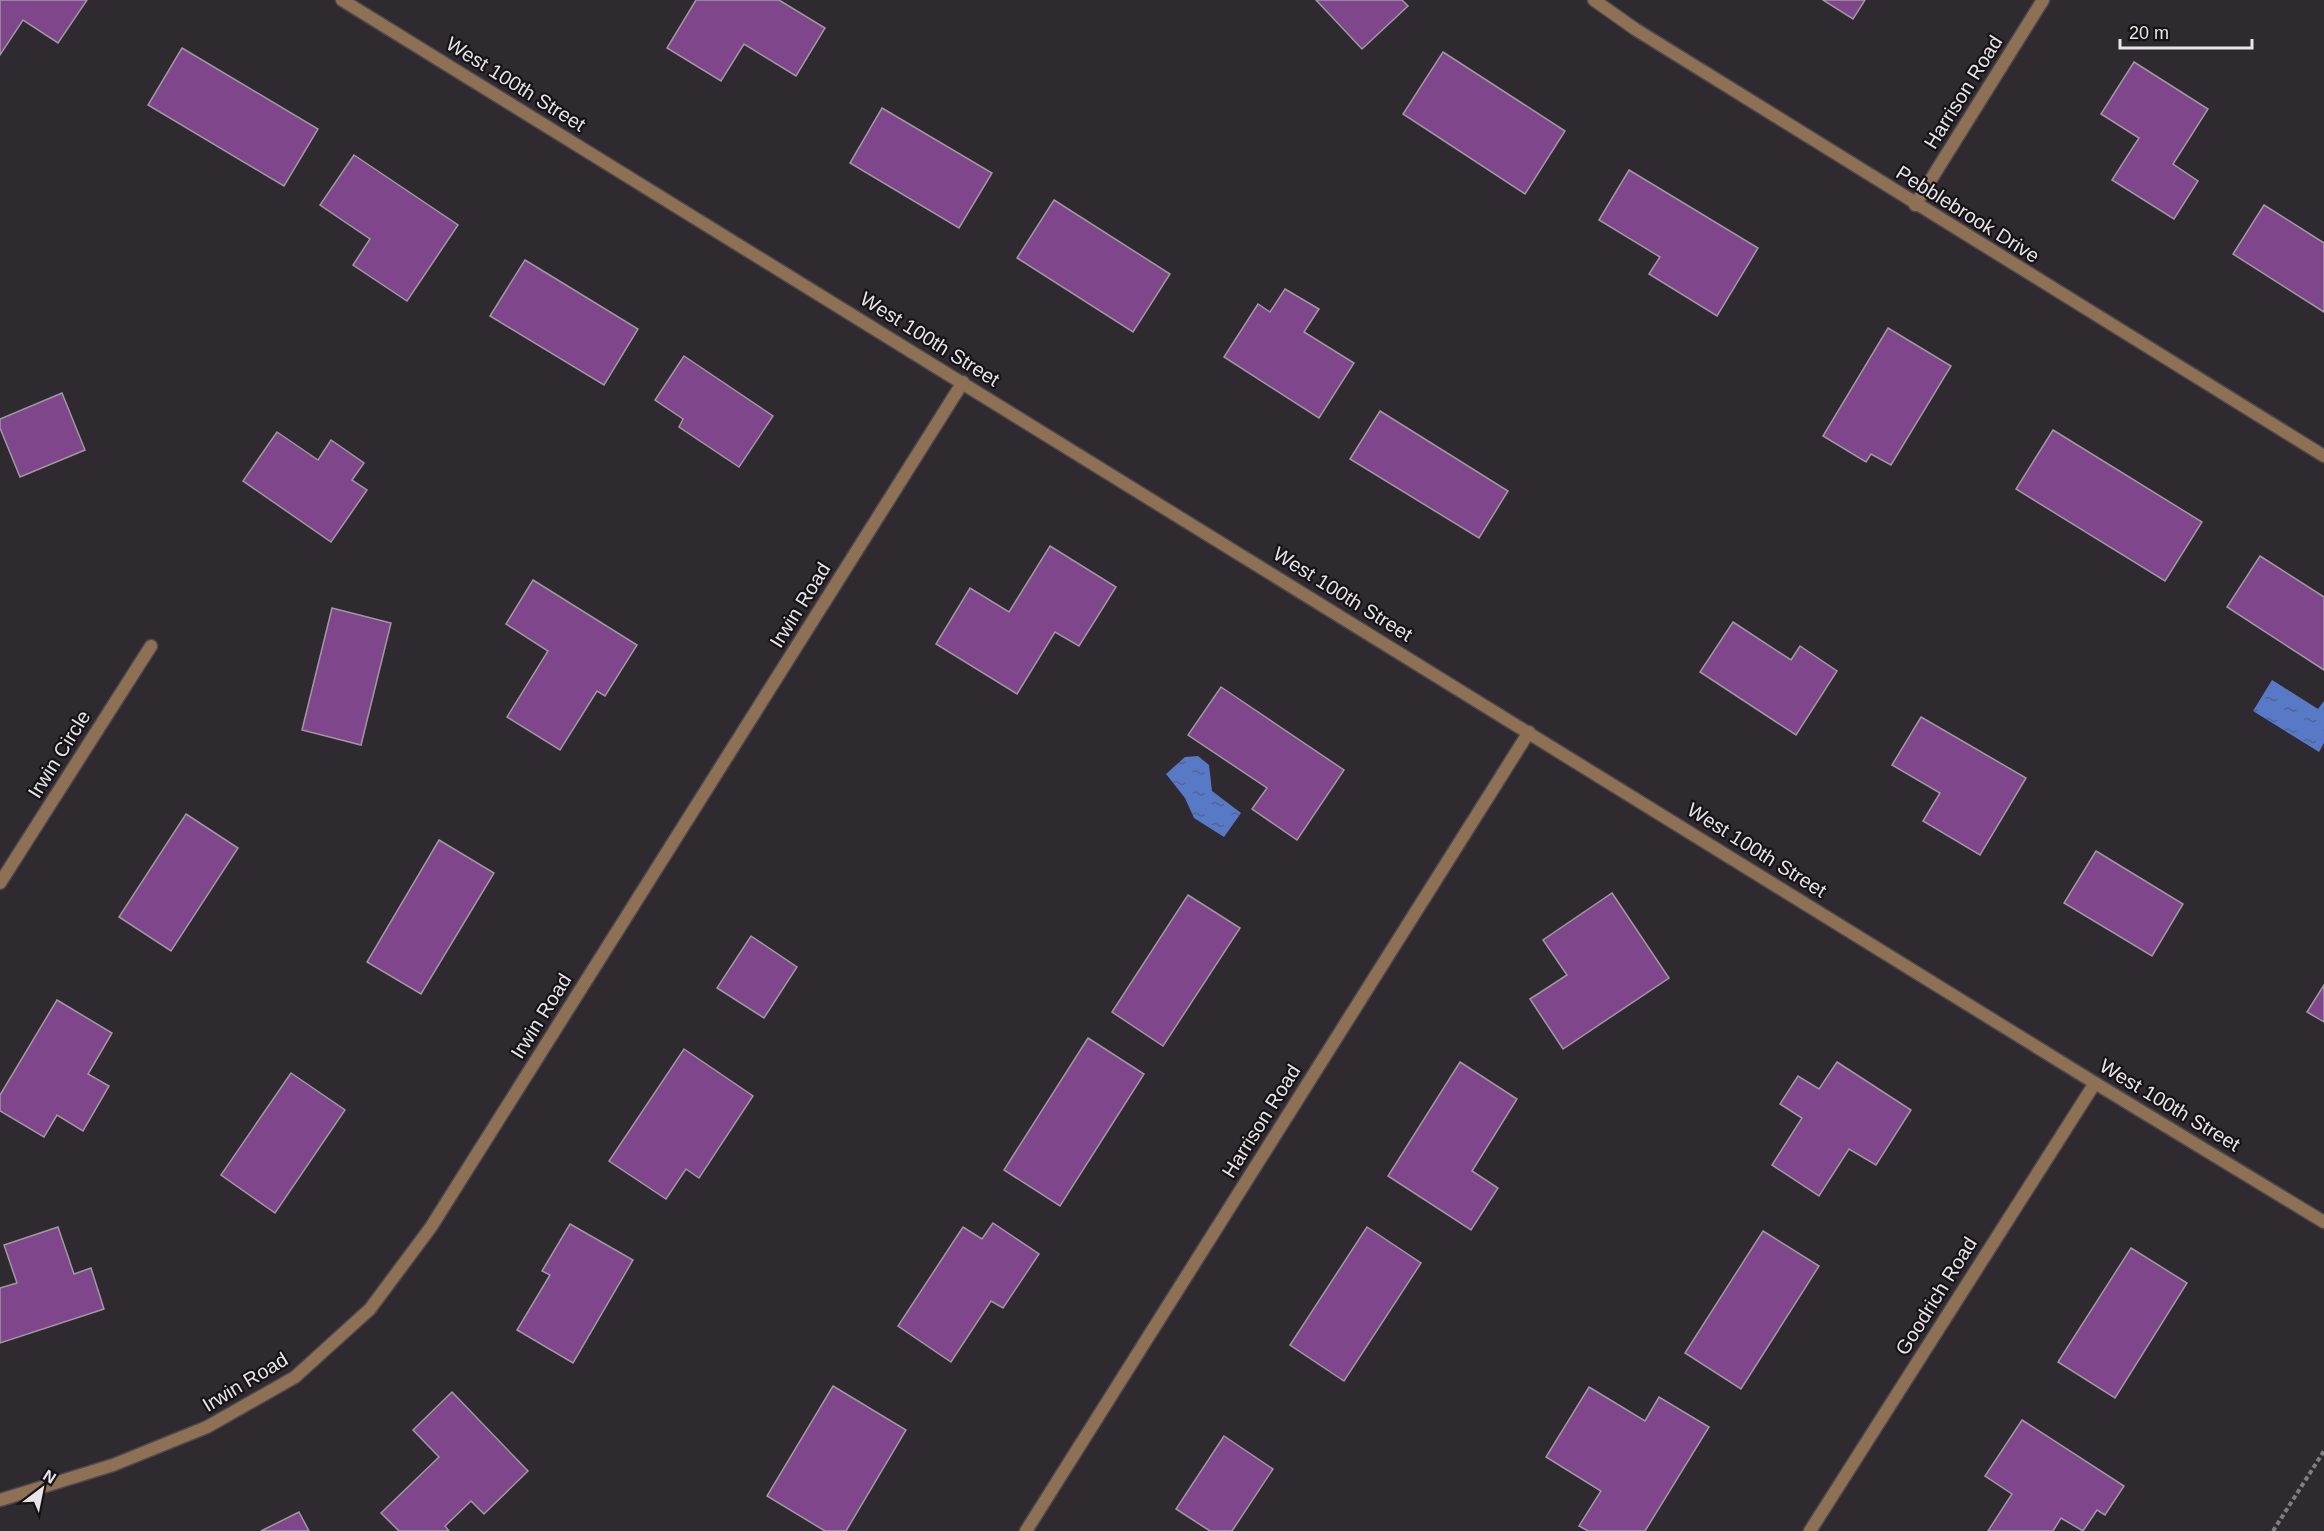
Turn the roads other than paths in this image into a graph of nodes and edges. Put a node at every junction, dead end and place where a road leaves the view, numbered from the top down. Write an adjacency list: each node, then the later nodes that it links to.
1 (342, 0): 5 (street, West 100th Street)
2 (1594, 0): 4 (street, Pebblebrook Drive)
3 (2043, 0): 4 (street, Harrison Road)
4 (1915, 205): 6 (street, Pebblebrook Drive)
5 (963, 382): 8 (street, West 100th Street); 12 (street, Irwin Road)
6 (2324, 456)
7 (151, 646): 9 (street, Irwin Circle)
8 (1529, 732): 10 (street, West 100th Street); 13 (street, Harrison Road)
9 (0, 883)
10 (2095, 1083): 11 (street, West 100th Street); 14 (street, Goodrich Road)
11 (2324, 1221)
12 (0, 1500)
13 (1026, 1531)
14 (1810, 1531)

